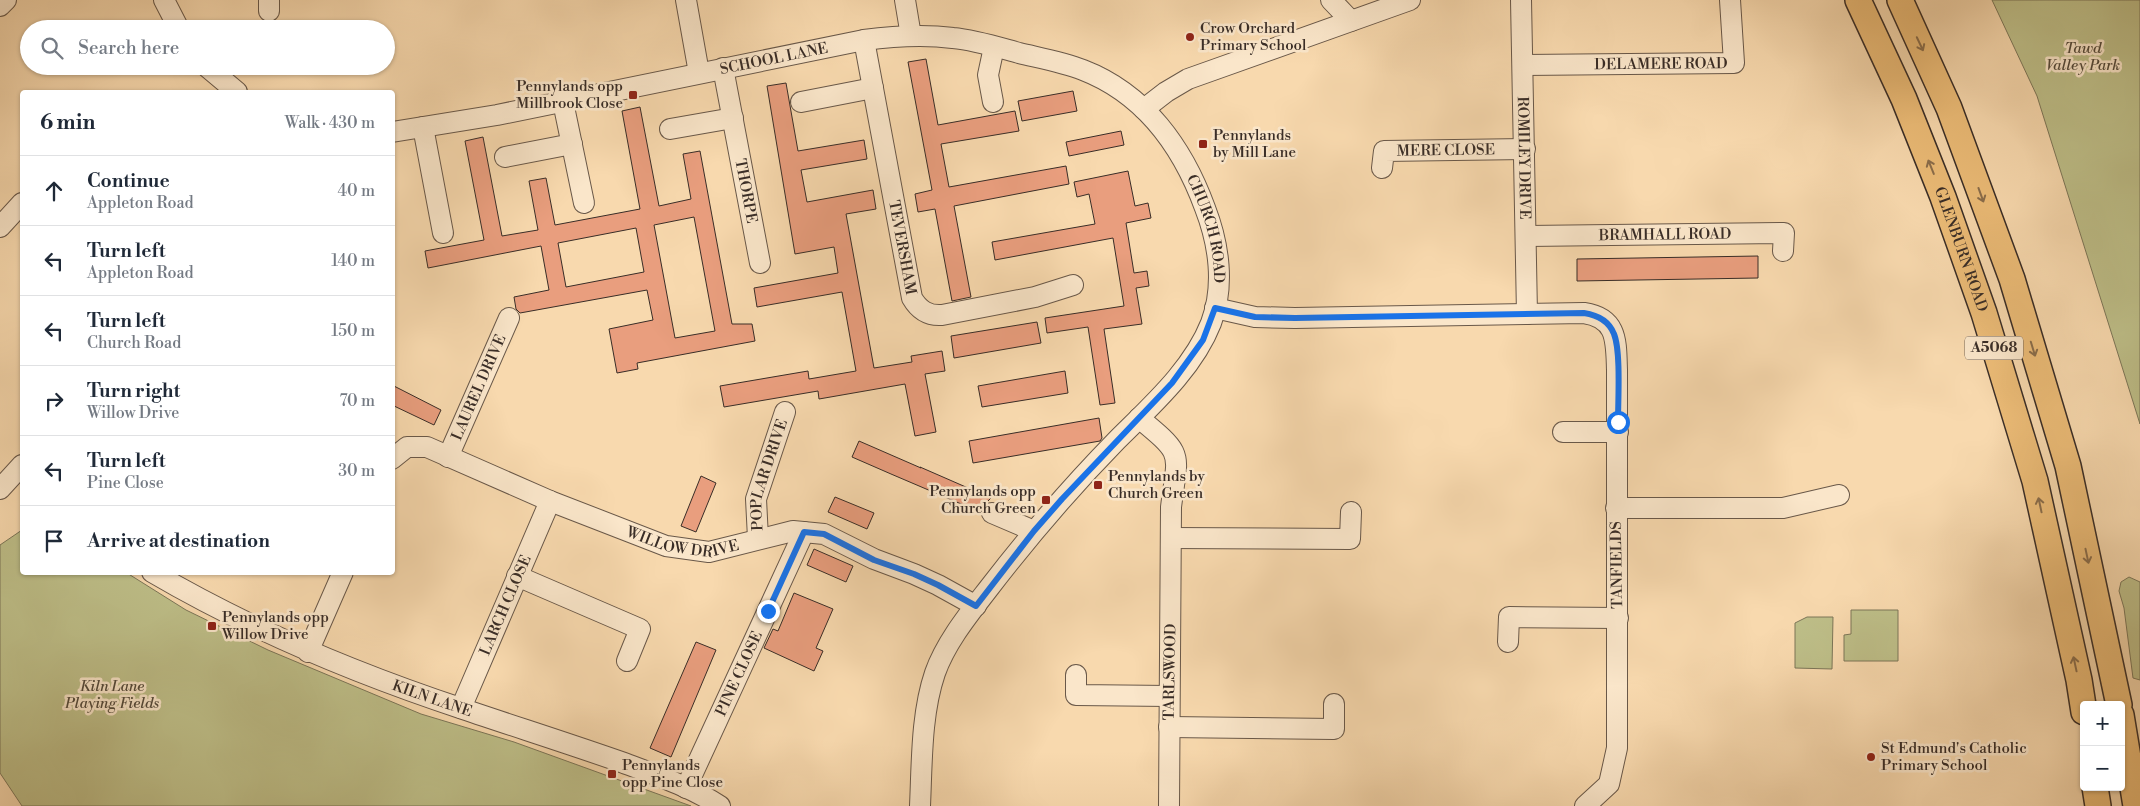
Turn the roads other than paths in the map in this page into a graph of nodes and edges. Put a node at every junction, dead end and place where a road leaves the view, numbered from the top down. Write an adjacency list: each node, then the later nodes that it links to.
1 (6, 0): 11 (street)
2 (164, 0): 12 (street)
3 (686, 0): 19 (street)
4 (905, 0): 14 (street)
5 (1331, 0): 13 (street)
6 (1410, 0): 13 (street)
7 (1521, 0): 17 (street, ROMILEY DRIVE)
8 (1730, 0): 17 (street, DELAMERE ROAD)
9 (1858, 0): 73 (main road, GLENBURN ROAD / A5068, one-way to 9)
10 (1900, 0): 74 (main road, A5068, one-way to 74)
11 (0, 6)
12 (174, 20)
13 (1351, 20): 26 (street)
14 (911, 36): 15 (street, SCHOOL LANE); 16 (street, SCHOOL LANE)
15 (864, 40): 18 (street, SCHOOL LANE); 21 (street, TEVERSHAM)
16 (994, 46): 25 (street); 26 (street, SCHOOL LANE)
17 (1523, 65): 32 (street, ROMILEY DRIVE)
18 (723, 68): 19 (street, SCHOOL LANE); 27 (street, THORPE)
19 (699, 73): 23 (street, SCHOOL LANE)
20 (217, 75): 22 (street)
21 (873, 88): 24 (street); 42 (street, TEVERSHAM)
22 (235, 90)
23 (563, 102): 28 (street, SCHOOL LANE); 31 (street)
24 (801, 102)
25 (992, 102)
26 (1144, 109): 43 (street, CHURCH ROAD)
27 (733, 118): 29 (street); 41 (street, THORPE)
28 (423, 127): 30 (street, SCHOOL LANE); 38 (street)
29 (670, 129)
30 (395, 132)
31 (572, 144): 33 (street); 35 (street)
32 (1525, 149): 34 (street, MERE CLOSE); 39 (street, ROMILEY DRIVE)
33 (505, 157)
34 (1382, 168)
35 (584, 203)
36 (20, 205): 37 (street)
37 (0, 226)
38 (443, 234)
39 (1527, 236): 40 (street, BRAMHALL ROAD); 44 (street, ROMILEY DRIVE)
40 (1783, 251)
41 (760, 263)
42 (1073, 285)
43 (1215, 308): 44 (street); 47 (street, CHURCH ROAD)
44 (1527, 314): 49 (street)
45 (509, 318): 51 (street, LAUREL DRIVE)
46 (785, 412): 61 (street, POPLAR DRIVE)
47 (1139, 418): 59 (street, CHURCH ROAD); 62 (street, TARLSWOOD)
48 (1563, 432): 49 (street)
49 (1618, 432): 56 (street)
50 (395, 456): 51 (street, WILLOW DRIVE)
51 (448, 457): 55 (street, WILLOW DRIVE)
52 (20, 468): 53 (street)
53 (7, 485)
54 (1839, 495): 56 (street, TANFIELDS)
55 (550, 501): 61 (street, WILLOW DRIVE); 65 (street, LARCH CLOSE)
56 (1616, 508): 67 (street, TANFIELDS)
57 (1350, 512): 62 (street)
58 (992, 513): 59 (street)
59 (1034, 531): 66 (street, CHURCH ROAD)
60 (804, 532): 61 (street, WILLOW DRIVE); 66 (street, WILLOW DRIVE); 79 (street, PINE CLOSE)
61 (758, 538)
62 (1171, 538): 72 (street, TARLSWOOD)
63 (157, 575): 69 (street, KILN LANE)
64 (342, 575): 69 (street)
65 (517, 576): 70 (street); 76 (street, LARCH CLOSE)
66 (976, 606): 82 (street, CHURCH ROAD)
67 (1618, 618): 68 (street); 84 (street, TANFIELDS)
68 (1508, 642)
69 (308, 652): 76 (street, KILN LANE)
70 (627, 661)
71 (1076, 675): 72 (street)
72 (1169, 696): 77 (street, TARLSWOOD)
73 (2082, 701)
74 (2118, 701)
75 (1334, 704): 77 (street)
76 (461, 708): 79 (street, KILN LANE)
77 (1169, 728): 83 (street, TARLSWOOD)
78 (2125, 739): 86 (main road)
79 (686, 788): 81 (street, KILN LANE)
80 (2096, 791): 85 (main road)
81 (720, 806)
82 (920, 806)
83 (1169, 806)
84 (1585, 806)
85 (2098, 806)
86 (2136, 806)

